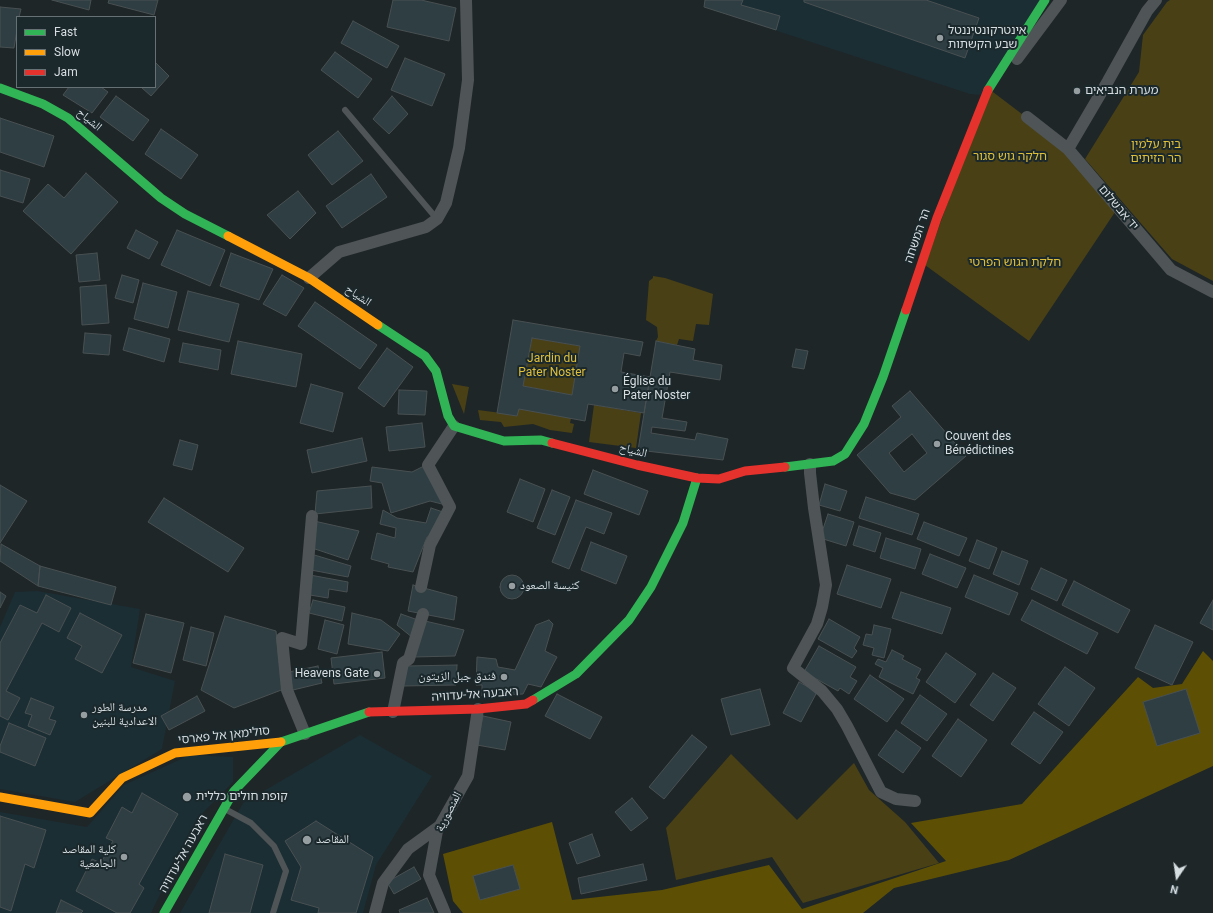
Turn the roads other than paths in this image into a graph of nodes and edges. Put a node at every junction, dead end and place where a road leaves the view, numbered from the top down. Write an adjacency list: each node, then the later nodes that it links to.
1 (466, 0): 10 (street)
2 (1046, 0): 6 (street, הר המשחה)
3 (1061, 0): 6 (street)
4 (1156, 0): 9 (street)
5 (0, 88): 11 (street, الشياح)
6 (989, 89): 14 (street, הר המשחה)
7 (345, 110): 10 (lane)
8 (1027, 117): 9 (street, יד אבשלום)
9 (1068, 148): 12 (street, יד אבשלום)
10 (437, 219): 11 (street)
11 (309, 278): 13 (street, الشياح)
12 (1213, 292)
13 (454, 426): 15 (street, الشياح); 17 (street)
14 (810, 464): 15 (street); 24 (street)
15 (697, 478): 19 (street, ראבעה אל-עדוויה)
16 (312, 516): 21 (street)
17 (421, 587)
18 (423, 614): 20 (street)
19 (478, 709): 20 (street, ראבעה אל-עדוויה); 26 (street, المنصورية)
20 (393, 712): 21 (street, ראבעה אל-עדוויה)
21 (305, 734): 22 (street, ראבעה אל-עדוויה)
22 (281, 742): 23 (street, סולימאן אל פארסי); 25 (street, ראבעה אל-עדוויה)
23 (0, 797)
24 (915, 801)
25 (223, 809): 27 (street, ראבעה אל-עדוויה); 28 (lane)
26 (441, 825): 29 (street); 30 (street, المنصورية)
27 (164, 913)
28 (272, 913)
29 (375, 913)
30 (445, 913)

